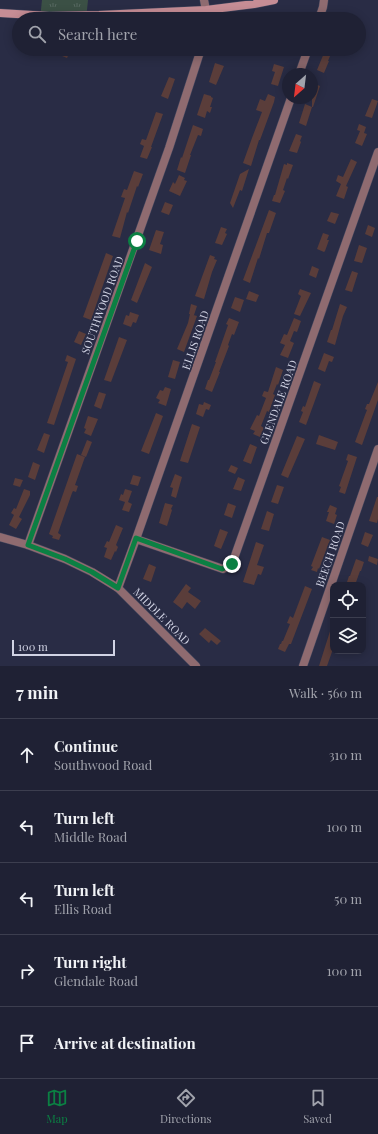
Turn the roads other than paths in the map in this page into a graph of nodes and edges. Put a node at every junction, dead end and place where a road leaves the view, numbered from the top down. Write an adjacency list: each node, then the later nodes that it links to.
1 (204, 0): 4 (street)
2 (274, 0): 4 (main road)
3 (324, 0): 6 (street)
4 (206, 10): 5 (main road)
5 (161, 12)
6 (321, 12)
7 (0, 13): 8 (main road)
8 (12, 14)
9 (199, 56): 17 (street, SOUTHWOOD ROAD)
10 (305, 56): 11 (street)
11 (301, 68)
12 (289, 104): 16 (street, ELLIS ROAD)
13 (378, 152): 16 (street, GLENDALE ROAD)
14 (378, 450): 20 (street, BEECH ROAD)
15 (0, 537): 17 (street, MIDDLE ROAD)
16 (136, 538): 18 (street, ELLIS ROAD)
17 (28, 545): 18 (street, MIDDLE ROAD)
18 (118, 588): 19 (street, MIDDLE ROAD)
19 (196, 666)
20 (303, 666)

